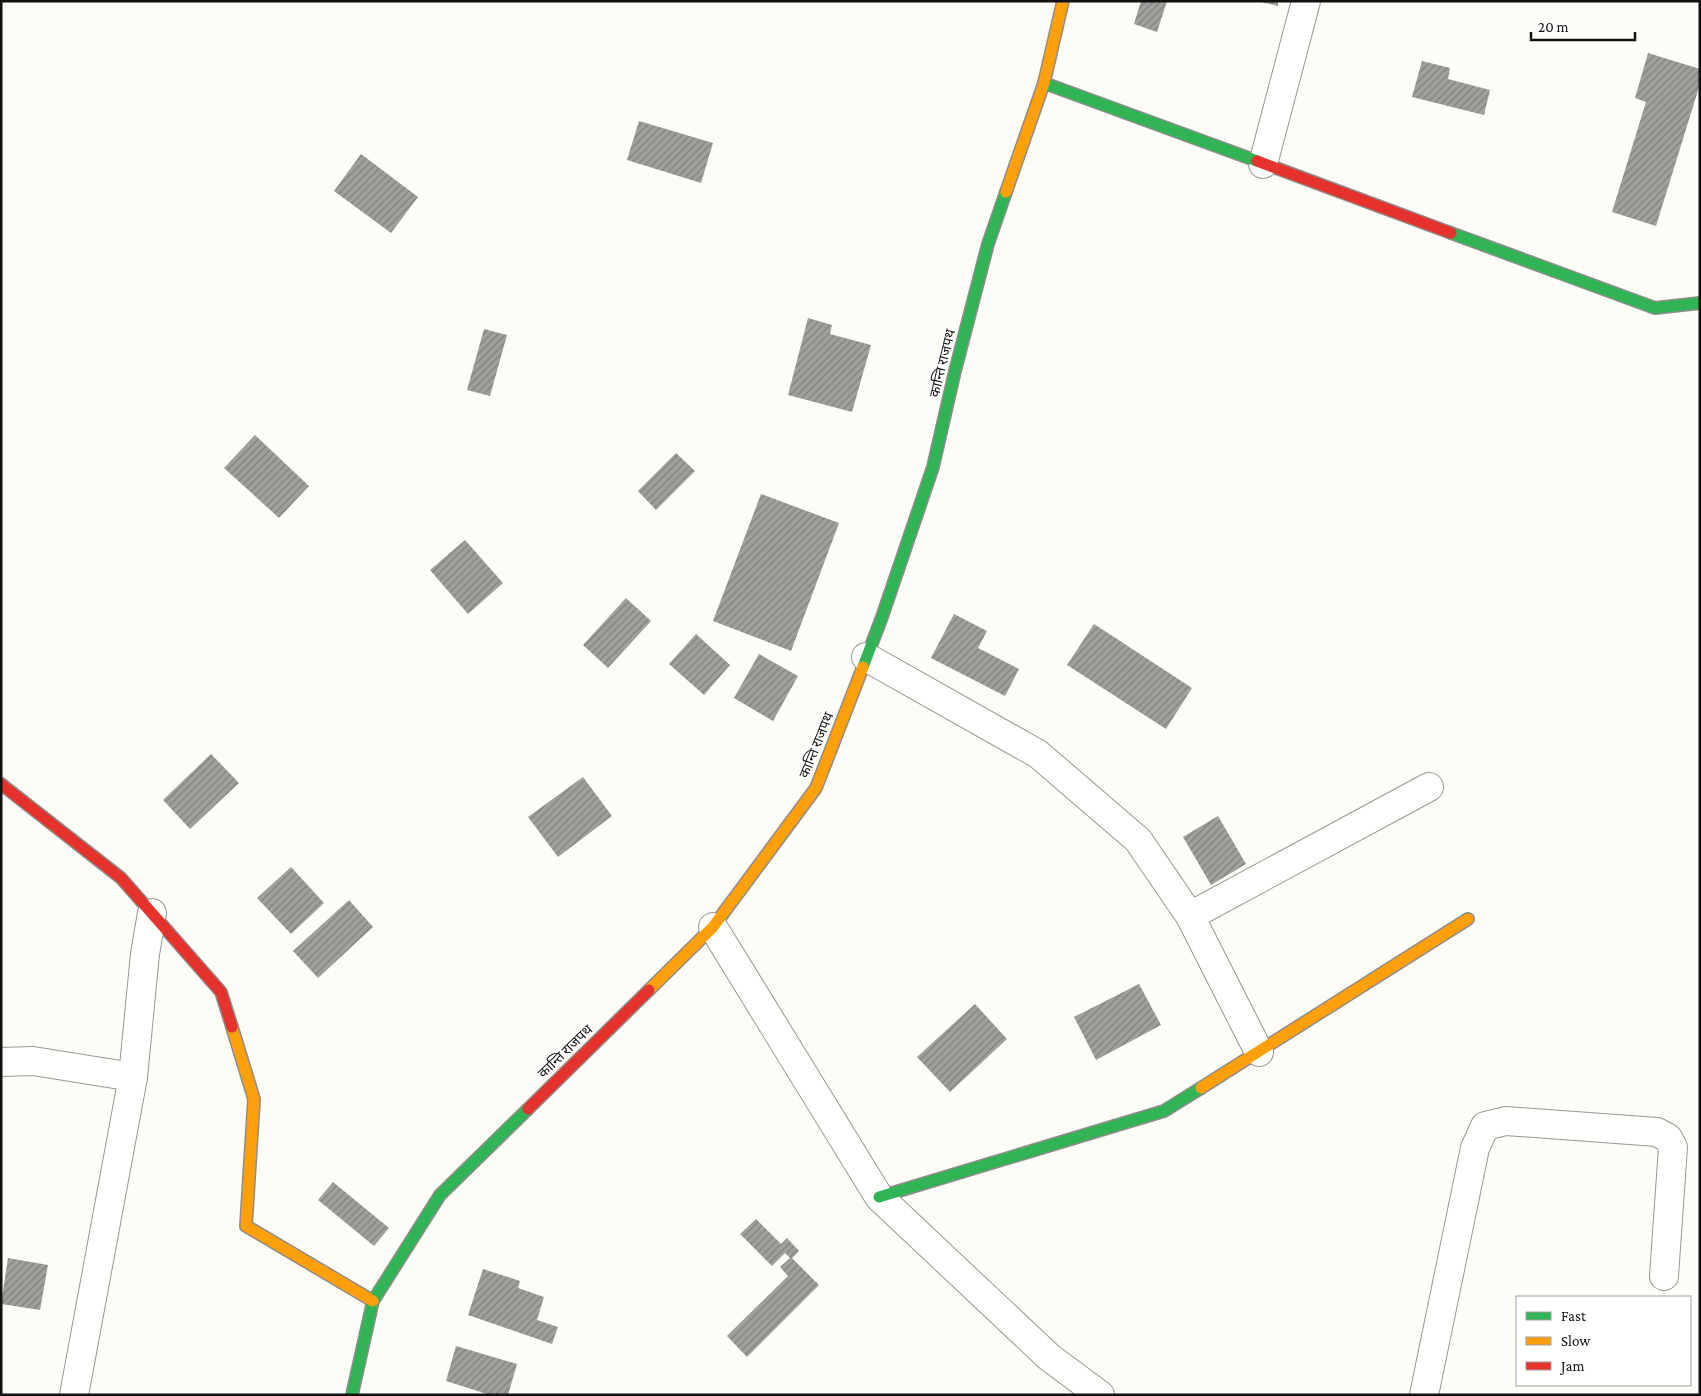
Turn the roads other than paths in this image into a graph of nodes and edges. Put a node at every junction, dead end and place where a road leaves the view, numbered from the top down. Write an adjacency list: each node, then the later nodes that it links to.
1 (1063, 1): 3 (street, कान्ति राजपथ)
2 (1306, 1): 4 (street)
3 (1044, 83): 4 (street); 6 (street, कान्ति राजपथ)
4 (1263, 164): 5 (street)
5 (1700, 303)
6 (866, 657): 10 (street); 12 (street, कान्ति राजपथ)
7 (1, 784): 9 (street)
8 (1429, 787): 10 (street)
9 (152, 913): 15 (street); 18 (street)
10 (1190, 916): 13 (street)
11 (1468, 919): 13 (street)
12 (713, 927): 16 (street); 18 (street, कान्ति राजपथ)
13 (1259, 1052): 16 (street)
14 (1, 1062): 15 (street)
15 (133, 1077): 19 (street)
16 (879, 1197): 21 (street)
17 (1664, 1276): 22 (street)
18 (373, 1301): 20 (street, कान्ति राजपथ)
19 (74, 1395)
20 (352, 1395)
21 (1100, 1395)
22 (1424, 1395)

